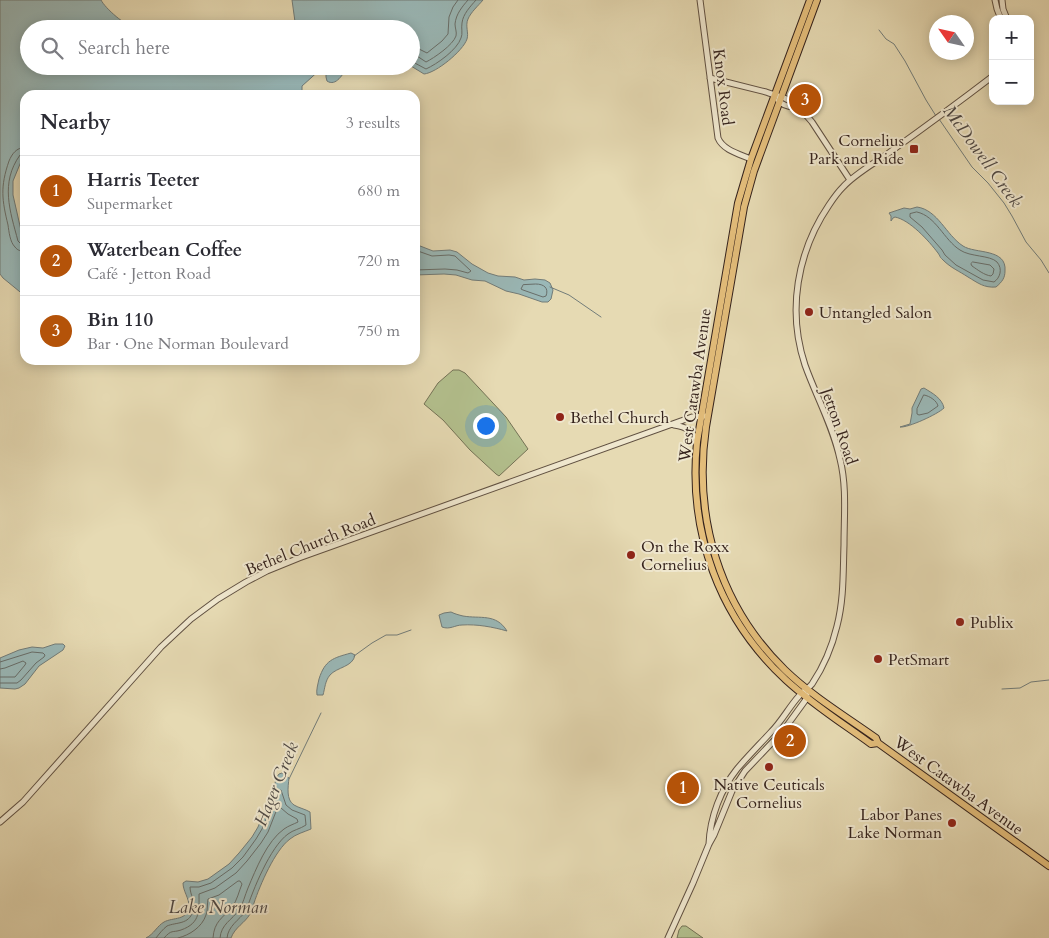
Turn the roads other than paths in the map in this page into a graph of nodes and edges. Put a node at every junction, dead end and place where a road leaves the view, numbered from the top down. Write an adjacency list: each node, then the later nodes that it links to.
1 (700, 0): 8 (street, Knox Road)
2 (810, 0): 10 (main road, West Catawba Avenue)
3 (816, 0): 10 (main road, West Catawba Avenue)
4 (996, 0): 6 (street)
5 (1002, 0): 7 (street)
6 (999, 15)
7 (1005, 15)
8 (710, 78): 10 (street); 11 (street, Knox Road)
9 (989, 79): 12 (street, Jetton Road)
10 (778, 98): 11 (main road, West Catawba Avenue); 12 (street); 14 (main road, West Catawba Avenue)
11 (751, 159): 13 (main road, West Catawba Avenue)
12 (850, 180): 22 (street, Jetton Road)
13 (742, 186): 14 (main road); 15 (main road, West Catawba Avenue)
14 (740, 230): 16 (main road, West Catawba Avenue)
15 (726, 269): 16 (main road); 17 (main road, West Catawba Avenue)
16 (725, 314): 17 (main road, West Catawba Avenue)
17 (704, 416): 18 (street, Bethel Church Road); 19 (main road, West Catawba Avenue); 21 (main road, West Catawba Avenue)
18 (671, 425): 19 (street); 26 (street, Bethel Church Road)
19 (697, 442): 20 (main road, West Catawba Avenue)
20 (700, 525): 21 (main road); 23 (main road, West Catawba Avenue)
21 (719, 570): 22 (main road, West Catawba Avenue)
22 (808, 690): 23 (street); 24 (street, Jetton Road); 25 (main road, West Catawba Avenue)
23 (801, 693): 24 (main road, West Catawba Avenue); 27 (street, Jetton Road)
24 (807, 698): 25 (main road, West Catawba Avenue); 27 (street, Jetton Road)
25 (878, 744): 28 (main road, West Catawba Avenue)
26 (0, 822)
27 (709, 844): 29 (street, Jetton Road)
28 (1049, 866)
29 (668, 938)

